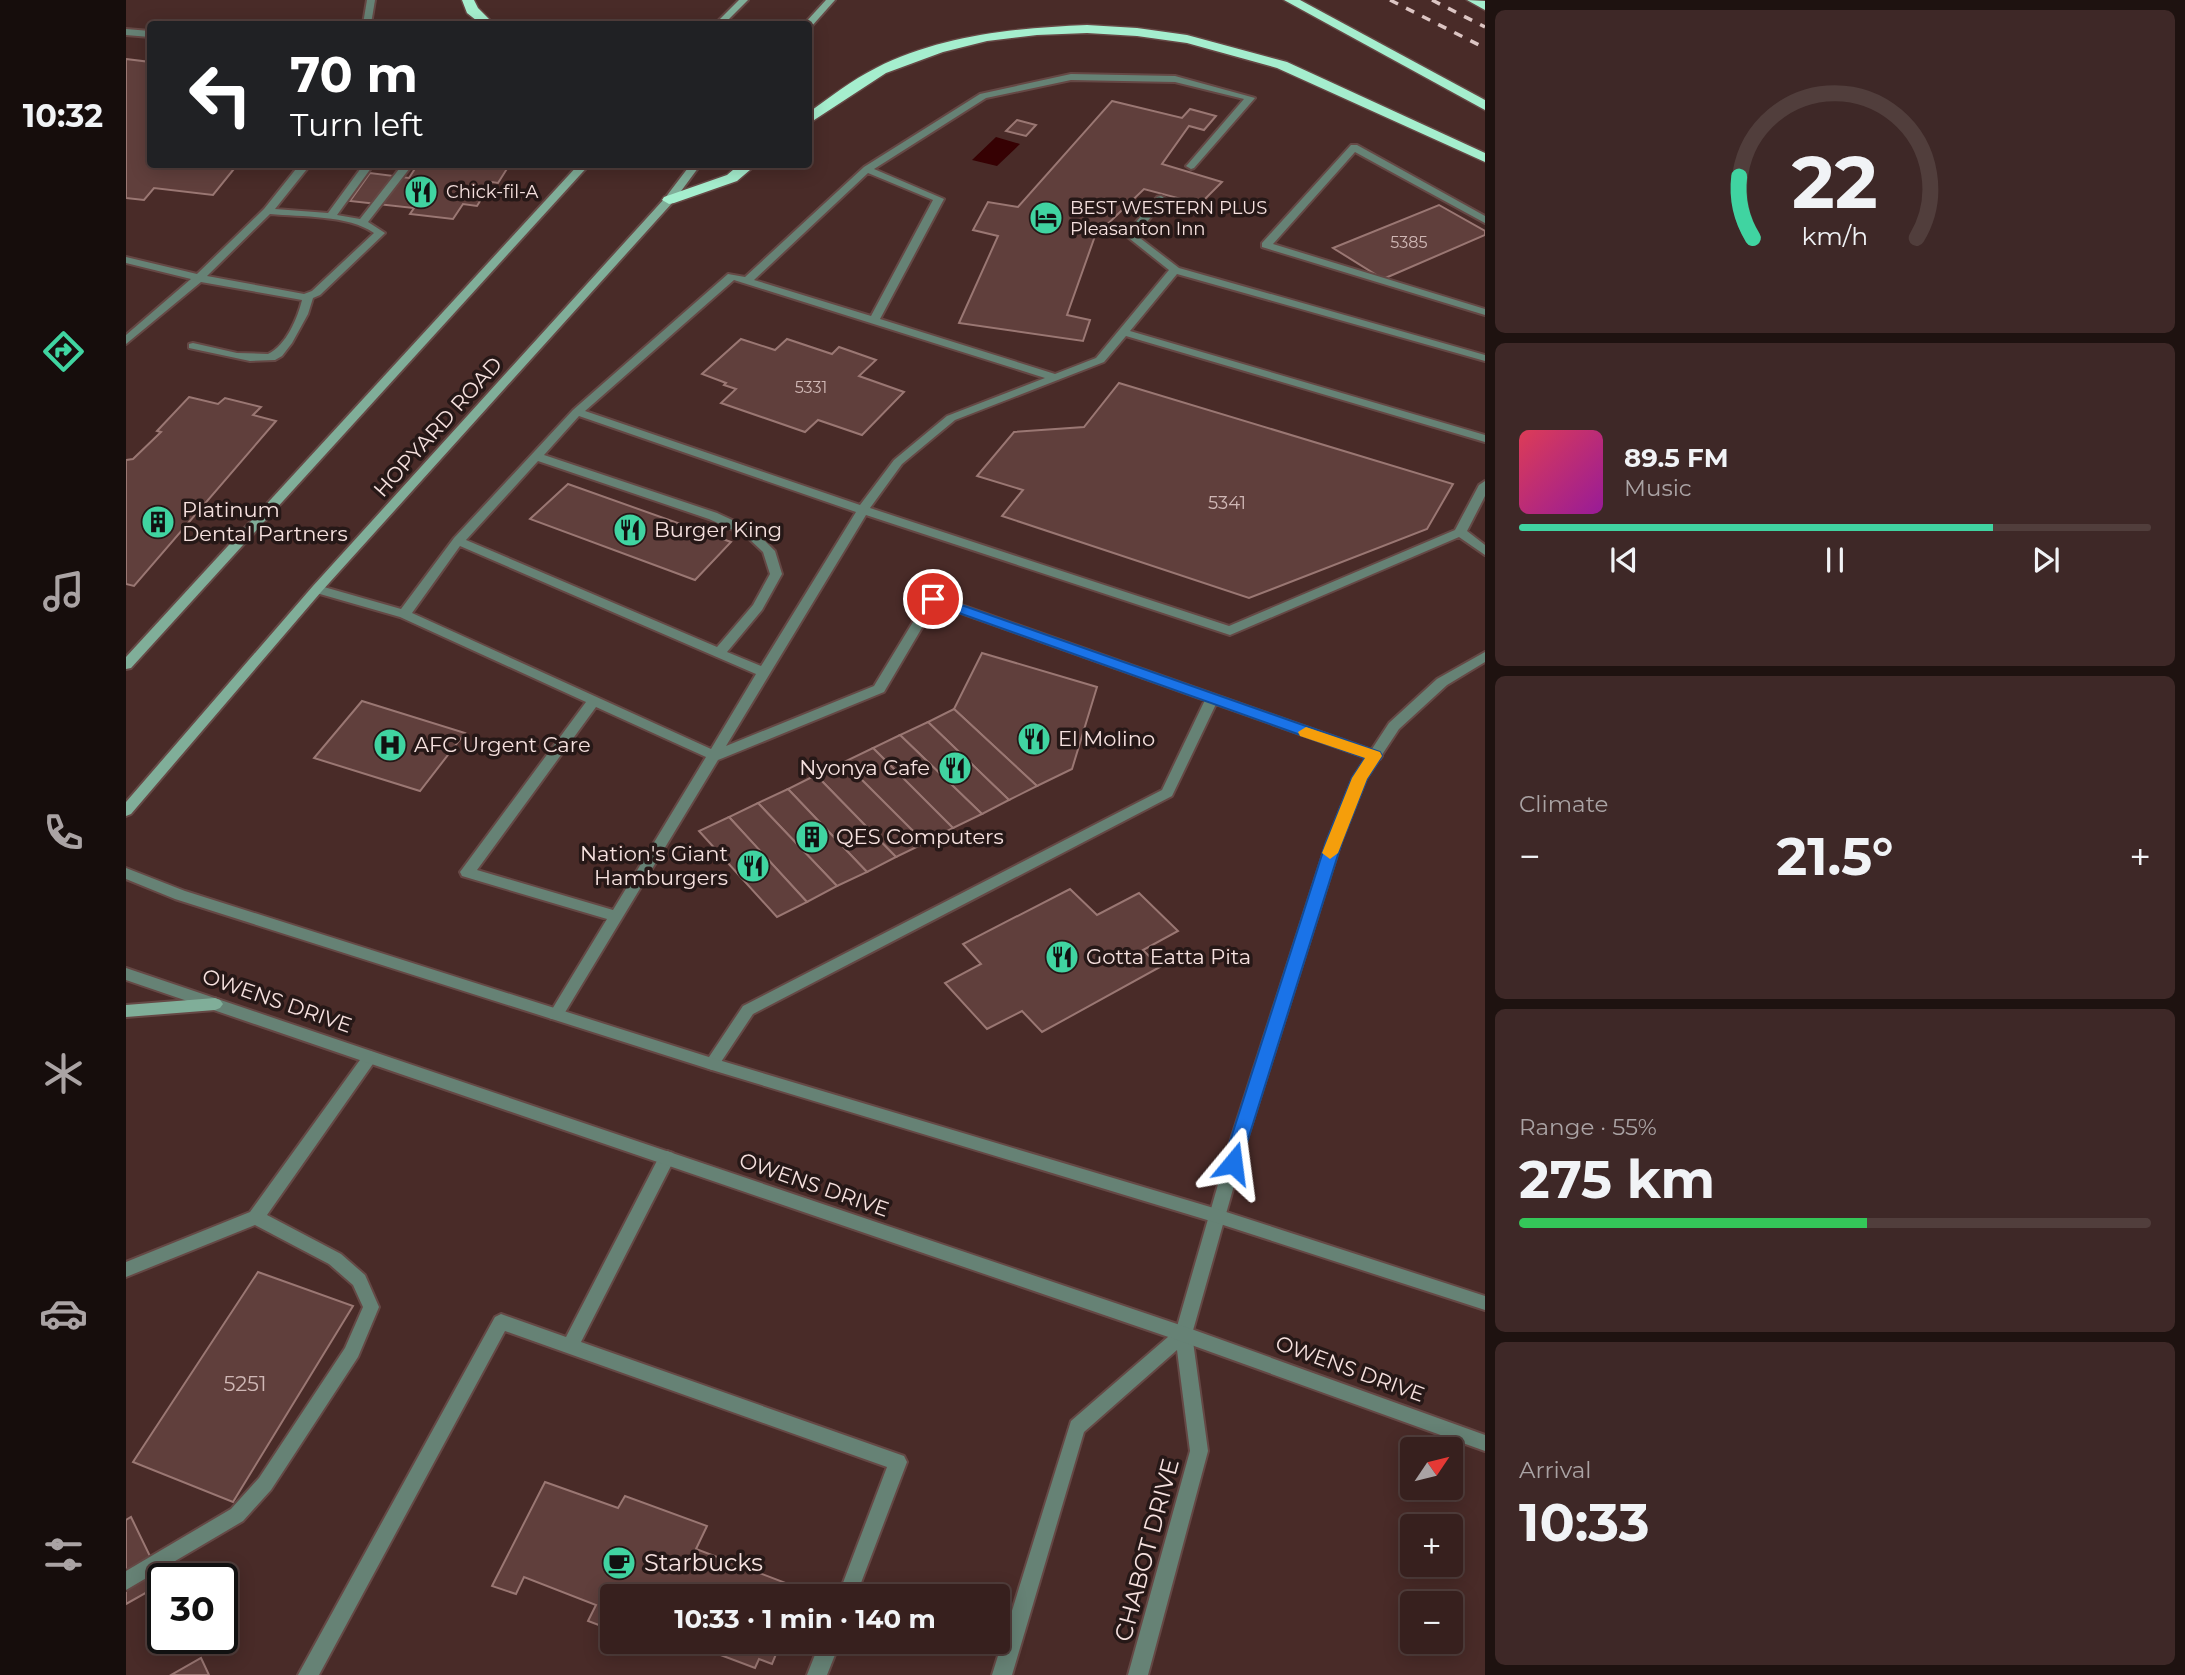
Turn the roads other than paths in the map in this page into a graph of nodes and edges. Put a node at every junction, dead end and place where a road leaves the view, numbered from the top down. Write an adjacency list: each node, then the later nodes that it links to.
1 (370, 0): 8 (street)
2 (468, 0): 9 (highway)
3 (744, 0): 10 (main road)
4 (831, 0): 11 (main road)
5 (1290, 0): 14 (highway)
6 (1473, 0): 7 (highway)
7 (1485, 6)
8 (367, 21)
9 (485, 21)
10 (722, 21)
11 (812, 21)
12 (126, 32): 13 (street)
13 (147, 34)
14 (1485, 106)
15 (812, 117): 16 (highway)
16 (1485, 158)
17 (1191, 166): 24 (street)
18 (303, 168): 27 (street)
19 (366, 168): 28 (street)
20 (405, 168): 30 (street)
21 (582, 168): 55 (main road)
22 (693, 168): 26 (main road, HOPYARD ROAD)
23 (745, 168): 26 (highway)
24 (867, 169): 34 (street); 37 (street)
25 (1161, 199): 32 (street)
26 (669, 200): 51 (main road, HOPYARD ROAD)
27 (268, 211): 28 (street); 33 (street)
28 (330, 218): 30 (street)
29 (1485, 220): 36 (street)
30 (362, 223): 35 (street)
31 (126, 260): 33 (street)
32 (1175, 270): 38 (street); 41 (street)
33 (199, 278): 35 (street); 39 (street)
34 (747, 281): 37 (street); 43 (street)
35 (308, 296): 40 (street)
36 (1485, 312)
37 (874, 321): 42 (street)
38 (1123, 332): 42 (street); 44 (street)
39 (126, 341)
40 (193, 346)
41 (1485, 358)
42 (1054, 377): 47 (street)
43 (577, 412): 45 (street); 47 (street)
44 (1485, 439)
45 (535, 456): 49 (street); 53 (street)
46 (1485, 485): 48 (street)
47 (863, 510): 48 (street); 56 (street)
48 (1460, 532): 50 (street)
49 (458, 541): 52 (street); 53 (street)
50 (1485, 551)
51 (317, 589): 52 (street); 61 (main road, HOPYARD ROAD)
52 (404, 614): 58 (street)
53 (719, 653): 56 (street)
54 (1485, 656): 60 (street)
55 (126, 665)
56 (765, 673): 59 (street)
57 (1212, 699): 59 (street); 60 (street); 69 (street)
58 (594, 701): 59 (street); 63 (street)
59 (715, 755): 63 (street)
60 (1375, 756): 71 (street)
61 (126, 811)
62 (126, 873): 67 (street)
63 (616, 916): 67 (street)
64 (126, 974): 65 (street, OWENS DRIVE)
65 (215, 1004): 66 (main road); 68 (street, OWENS DRIVE)
66 (126, 1011)
67 (556, 1015): 69 (street)
68 (370, 1057): 70 (street, OWENS DRIVE); 72 (street)
69 (712, 1064): 71 (street)
70 (667, 1158): 75 (street, OWENS DRIVE); 76 (street)
71 (1217, 1216): 74 (street); 75 (street)
72 (256, 1217): 73 (street); 78 (street)
73 (126, 1270)
74 (1485, 1303)
75 (1183, 1334): 77 (street, OWENS DRIVE); 83 (street); 84 (street, CHABOT DRIVE)
76 (570, 1346): 79 (street); 81 (street)
77 (1485, 1443)
78 (126, 1581)
79 (852, 1584)
80 (825, 1654): 82 (street)
81 (307, 1675)
82 (817, 1675)
83 (1002, 1675)
84 (1138, 1675)

